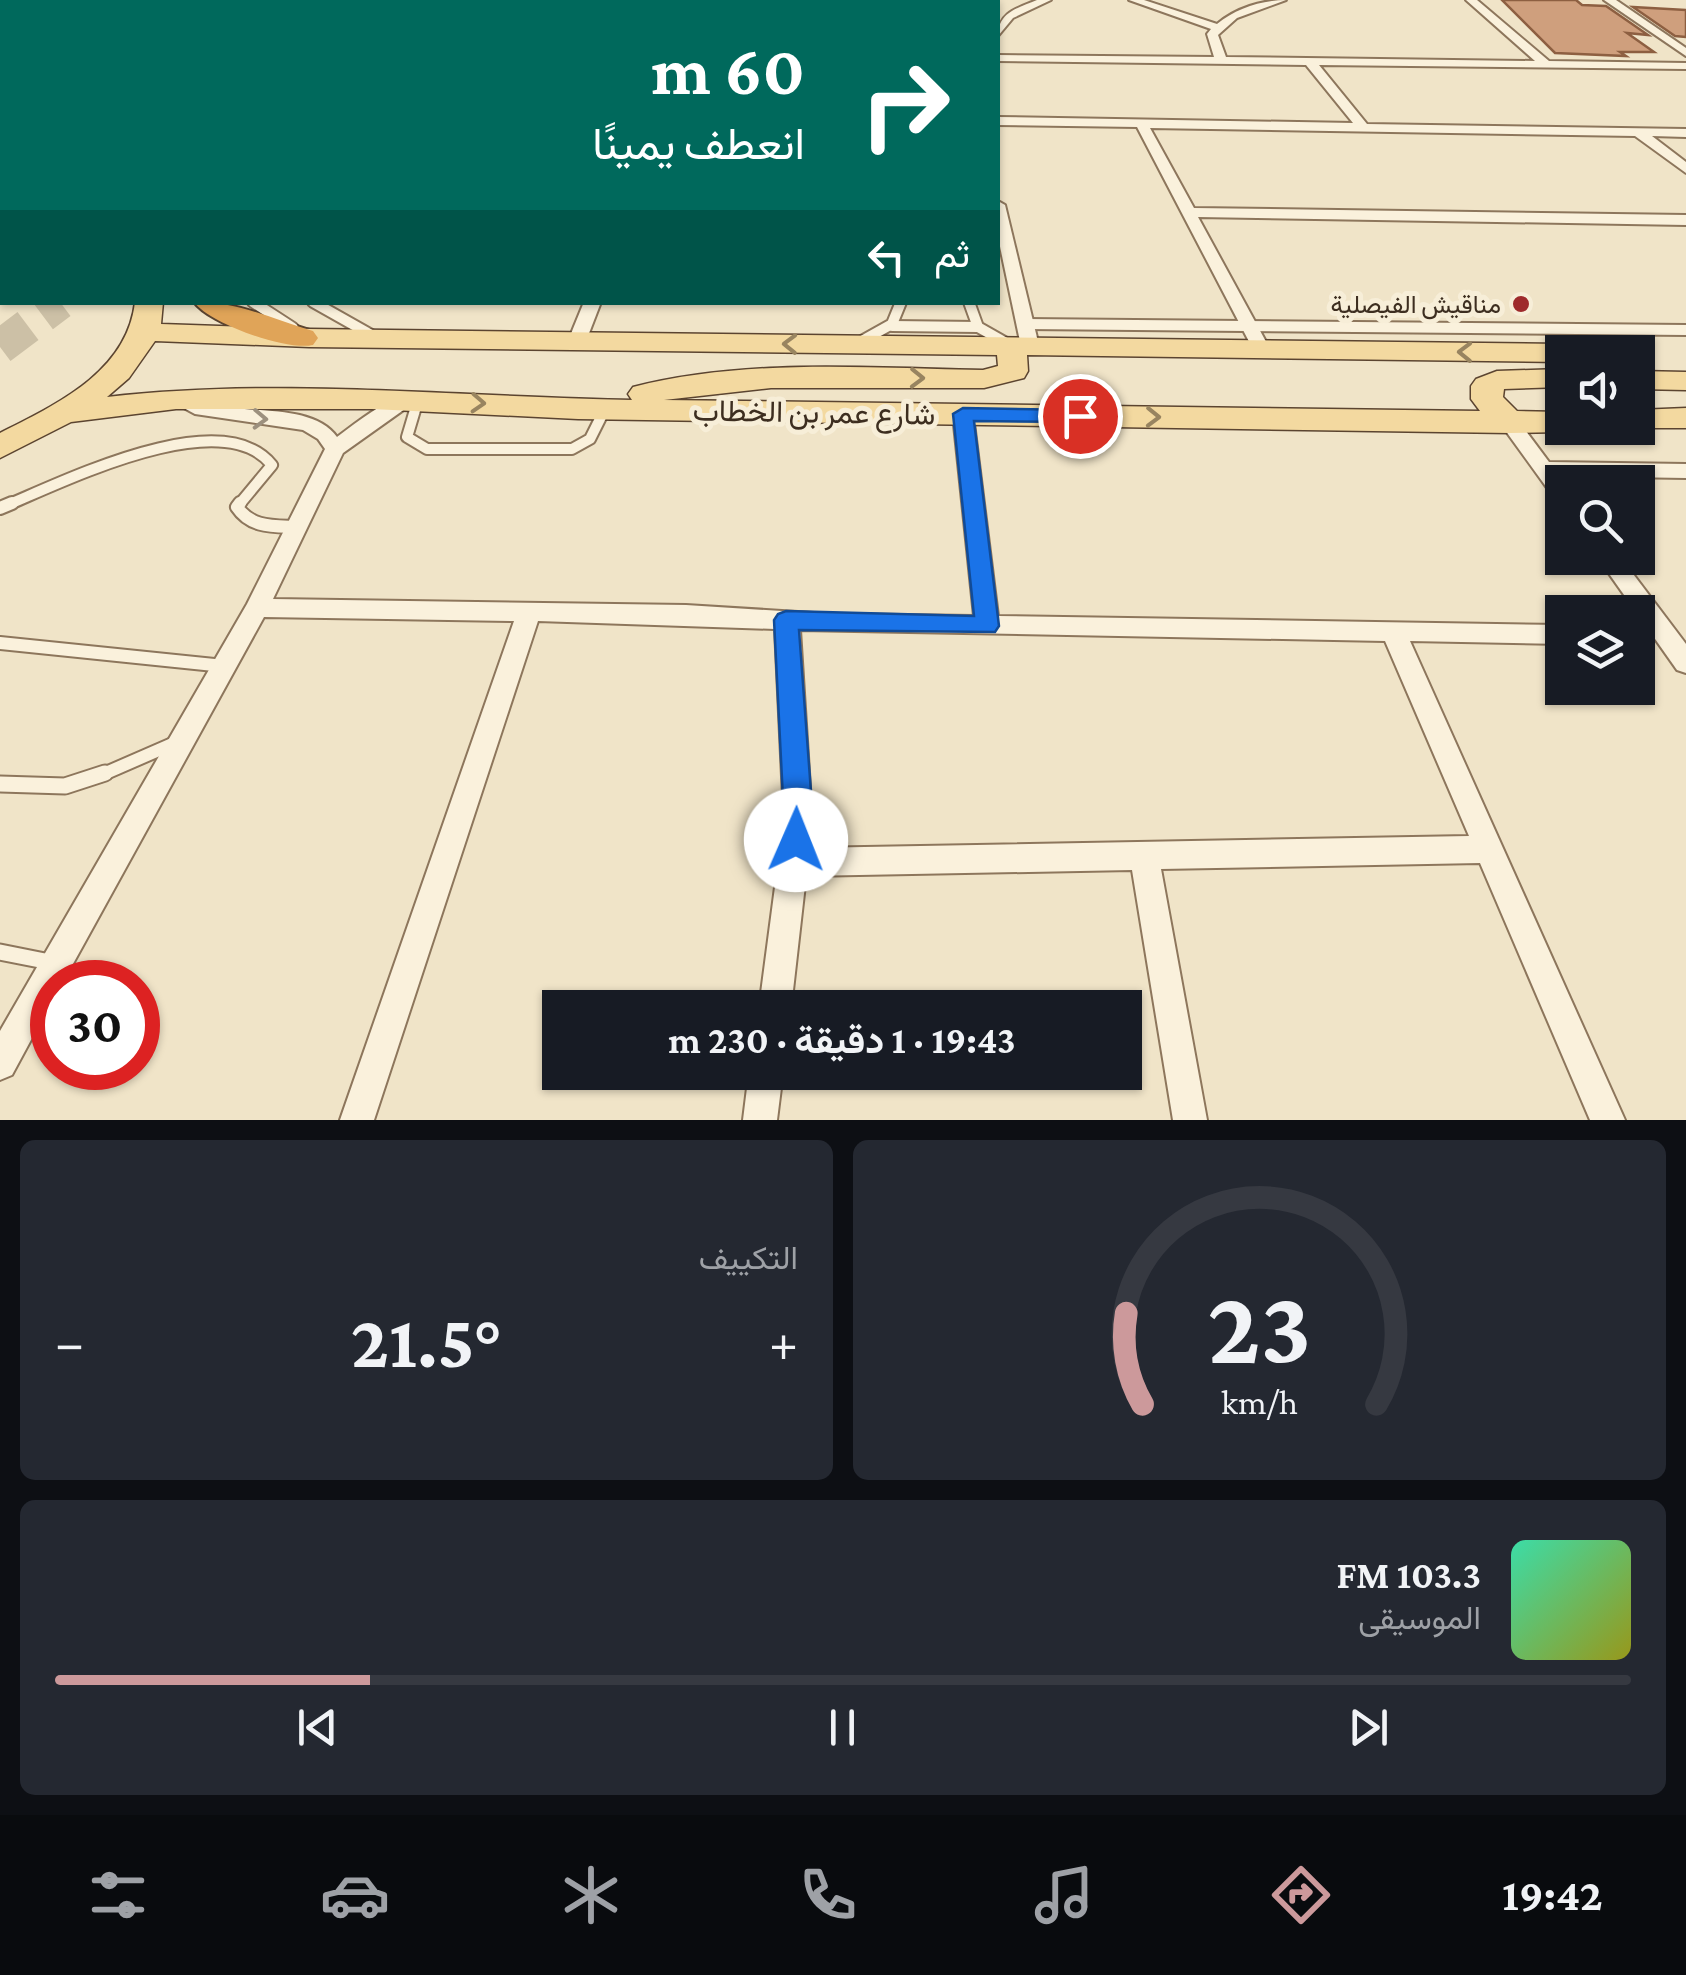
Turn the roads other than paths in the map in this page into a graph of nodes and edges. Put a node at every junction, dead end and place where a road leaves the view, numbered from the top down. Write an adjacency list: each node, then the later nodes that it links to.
1 (1046, 0): 9 (street)
2 (1134, 0): 8 (street)
3 (1234, 0): 7 (street)
4 (1281, 0): 7 (street)
5 (1471, 0): 14 (street)
6 (1609, 0): 10 (street)
7 (1254, 7): 8 (street)
8 (1219, 28): 12 (street)
9 (1000, 30)
10 (1685, 51)
11 (1000, 58): 12 (street)
12 (1221, 60): 13 (street)
13 (1310, 61): 14 (street); 18 (street)
14 (1546, 64): 15 (street)
15 (1686, 66)
16 (1000, 122): 17 (street)
17 (1142, 124): 18 (street); 22 (street)
18 (1364, 128): 19 (street)
19 (1638, 132): 20 (street); 21 (street)
20 (1686, 133)
21 (1686, 168)
22 (1189, 212): 24 (street); 36 (street)
23 (1000, 218): 38 (street)
24 (1686, 220)
25 (215, 305): 35 (highway)
26 (258, 305): 35 (lane)
27 (319, 305): 37 (lane)
28 (591, 305): 39 (street)
29 (902, 305): 32 (lane)
30 (970, 305): 33 (lane)
31 (148, 317): 35 (main road); 50 (main road)
32 (892, 326): 33 (lane); 40 (lane)
33 (978, 327): 38 (lane)
34 (1686, 330): 36 (lane)
35 (306, 338): 37 (main road)
36 (1255, 338): 38 (main road); 41 (main road, one-way to 36)
37 (386, 339): 39 (main road); 48 (main road)
38 (1022, 339): 40 (main road); 49 (main road, one-way to 38)
39 (577, 341): 40 (main road, one-way to 39)
40 (854, 344)
41 (1545, 352)
42 (1655, 354): 43 (main road)
43 (1686, 354)
44 (1545, 379): 55 (main road)
45 (1655, 380): 46 (main road)
46 (1686, 381)
47 (176, 399): 48 (main road, شارع عمر بن الخطاب); 50 (main road, شارع عمر بن الخطاب); 57 (street, one-way to 57)
48 (414, 400): 49 (main road, شارع عمر بن الخطاب, one-way to 49); 49 (lane); 57 (street)
49 (591, 409): 51 (main road, شارع عمر بن الخطاب)
50 (67, 412): 56 (main road)
51 (963, 414): 55 (main road, شارع عمر بن الخطاب, one-way to 55); 66 (street)
52 (1686, 418): 53 (main road)
53 (1655, 419)
54 (1545, 422): 55 (main road, شارع عمر بن الخطاب)
55 (1510, 423): 58 (street)
56 (0, 447)
57 (335, 449): 61 (street)
58 (1544, 469): 59 (street)
59 (1686, 471)
60 (0, 508): 61 (lane)
61 (296, 526): 63 (street)
62 (1621, 575): 70 (street)
63 (257, 608): 64 (street); 73 (street)
64 (529, 612): 65 (street); 86 (street)
65 (786, 620): 66 (street); 78 (street)
66 (987, 626): 67 (street)
67 (1393, 632): 68 (street); 76 (street)
68 (1545, 634)
69 (1655, 636): 70 (street)
70 (1666, 636): 72 (street)
71 (0, 643): 73 (lane)
72 (1686, 663)
73 (224, 666): 74 (street)
74 (183, 739): 75 (lane); 81 (street)
75 (0, 784)
76 (1488, 849): 77 (street); 89 (street)
77 (1144, 855): 78 (street); 88 (street)
78 (793, 862): 82 (street)
79 (0, 952): 80 (lane)
80 (41, 960)
81 (58, 960)
82 (776, 990)
83 (30, 1009): 84 (street)
84 (0, 1063)
85 (764, 1090): 87 (street)
86 (357, 1120)
87 (760, 1120)
88 (1190, 1120)
89 (1608, 1120)

